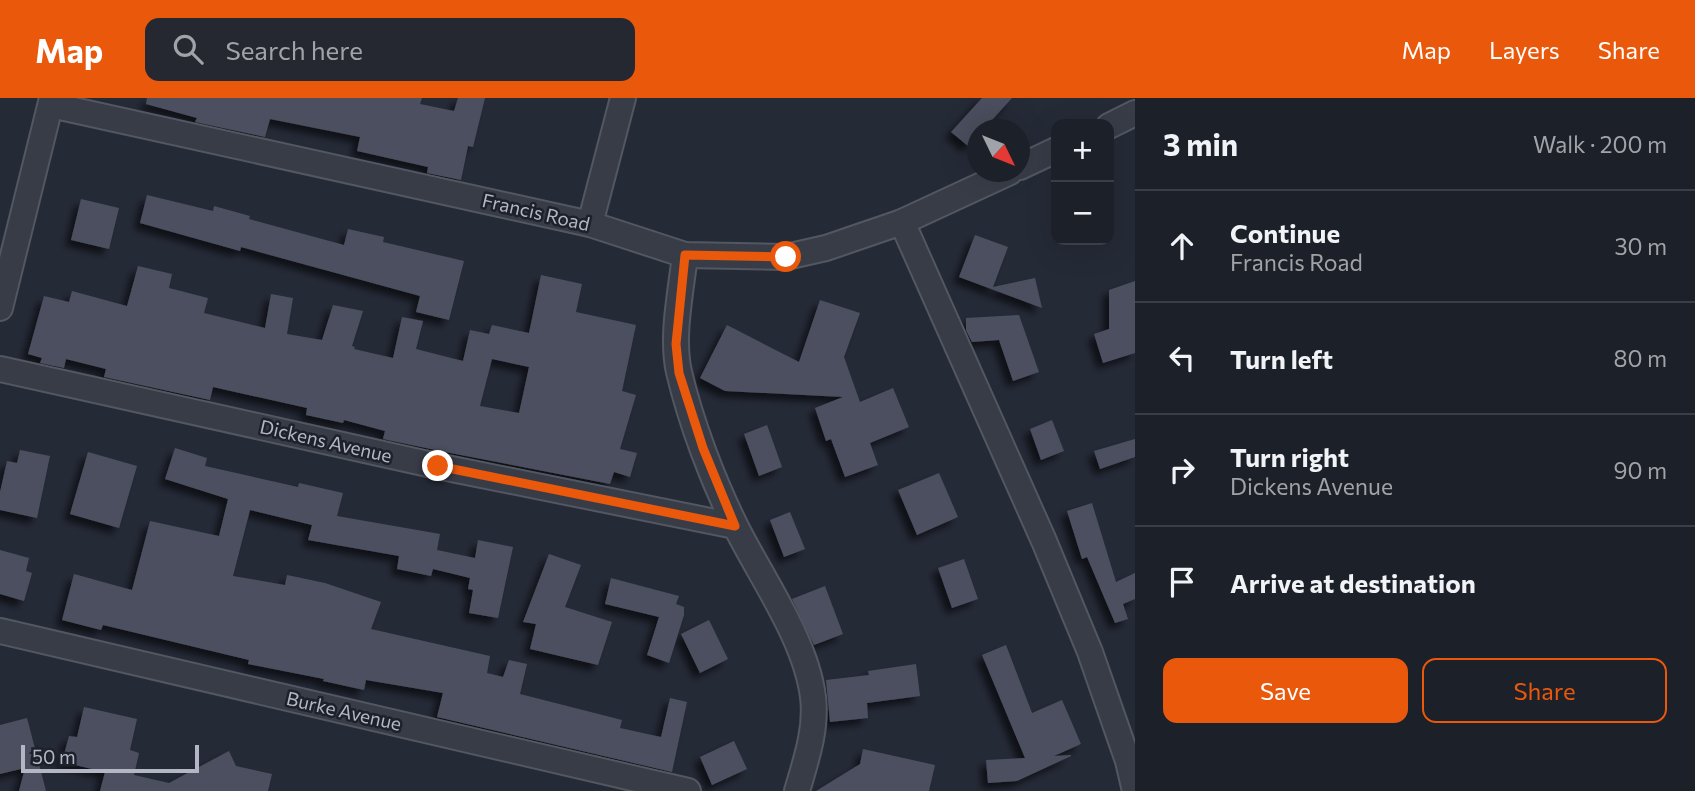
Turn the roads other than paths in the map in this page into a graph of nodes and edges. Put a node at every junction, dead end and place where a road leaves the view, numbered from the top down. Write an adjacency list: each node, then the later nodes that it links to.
1 (622, 98): 9 (street)
2 (51, 102): 9 (street, Francis Road); 11 (street)
3 (1135, 113): 4 (street)
4 (1114, 123)
5 (1051, 152): 6 (street)
6 (1030, 162)
7 (988, 182): 8 (street, Francis Road)
8 (902, 222): 10 (street, Francis Road); 17 (street)
9 (590, 224): 10 (street, Francis Road)
10 (685, 255): 13 (street)
11 (0, 307)
12 (0, 369): 13 (street, Dickens Avenue)
13 (735, 526): 16 (street)
14 (0, 631): 15 (street, Burke Avenue)
15 (688, 791)
16 (797, 791)
17 (1135, 791)

